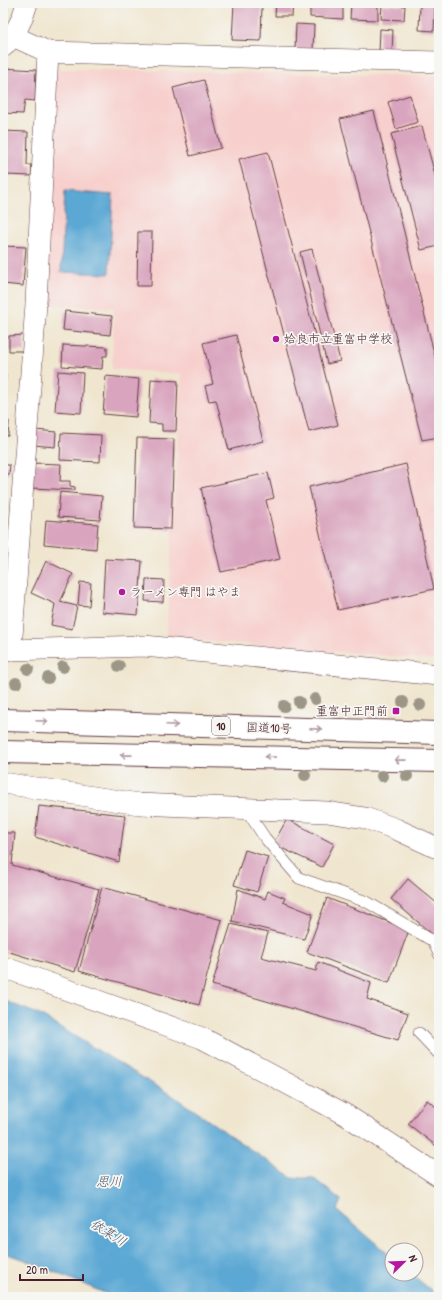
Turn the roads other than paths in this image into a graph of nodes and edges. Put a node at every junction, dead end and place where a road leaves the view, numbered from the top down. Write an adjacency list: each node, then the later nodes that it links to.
1 (27, 3): 2 (street)
2 (6, 39): 3 (street)
3 (48, 52): 4 (street); 5 (street)
4 (439, 62)
5 (7, 651): 6 (street)
6 (439, 675)
7 (3, 720): 8 (highway, 国道10号 / 10, one-way to 8)
8 (439, 732)
9 (3, 752): 10 (highway, one-way to 9)
10 (439, 761)
11 (3, 782): 12 (street)
12 (245, 808): 13 (street); 14 (lane)
13 (439, 847)
14 (439, 954)
15 (3, 967): 18 (street)
16 (418, 1033): 17 (lane)
17 (439, 1054)
18 (439, 1176)

